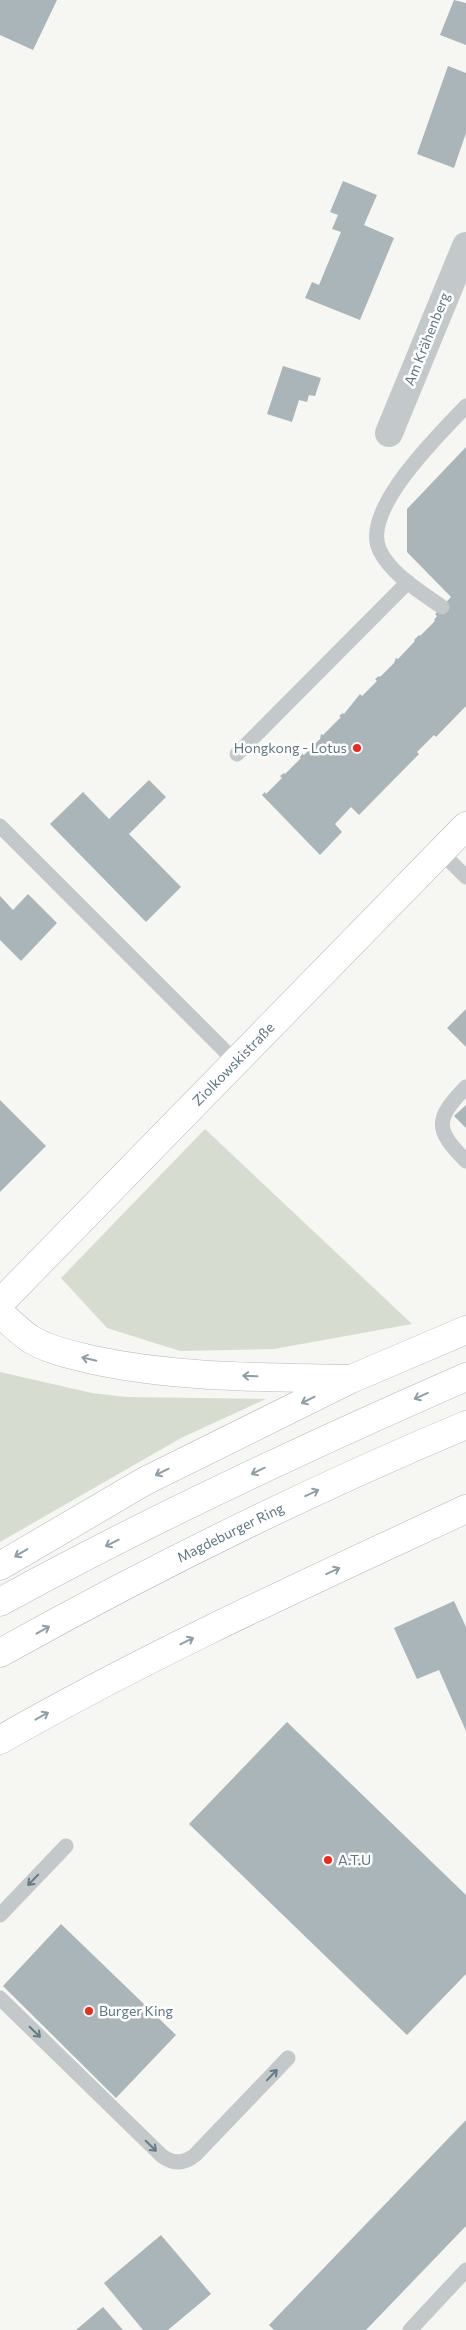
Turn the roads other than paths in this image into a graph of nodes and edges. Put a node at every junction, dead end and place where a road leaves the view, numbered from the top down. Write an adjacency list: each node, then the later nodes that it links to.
1 (466, 246): 3 (street, Am Krähenberg)
2 (466, 406): 4 (lane)
3 (389, 433)
4 (408, 582): 5 (lane); 6 (lane)
5 (442, 607)
6 (237, 754)
7 (0, 826): 11 (lane)
8 (466, 826): 9 (main road, Ziolkowskistraße)
9 (440, 852): 10 (lane); 11 (main road, Ziolkowskistraße)
10 (466, 877)
11 (236, 1062): 14 (main road, Ziolkowskistraße)
12 (466, 1087): 13 (lane)
13 (466, 1161)
14 (0, 1303)
15 (0, 1313): 18 (main road, one-way to 15)
16 (466, 1330): 18 (main road)
17 (466, 1377): 22 (main road, one-way to 22)
18 (351, 1379): 21 (main road, one-way to 21)
19 (466, 1425): 23 (main road, Magdeburger Ring, one-way to 19)
20 (466, 1509): 24 (main road, one-way to 20)
21 (0, 1566)
22 (0, 1602)
23 (0, 1653)
24 (0, 1740)
25 (66, 1846): 26 (lane, one-way to 26)
26 (0, 1915)
27 (0, 1998): 28 (lane, one-way to 28)
28 (288, 2058)
29 (466, 2270): 30 (lane)
30 (410, 2330)

